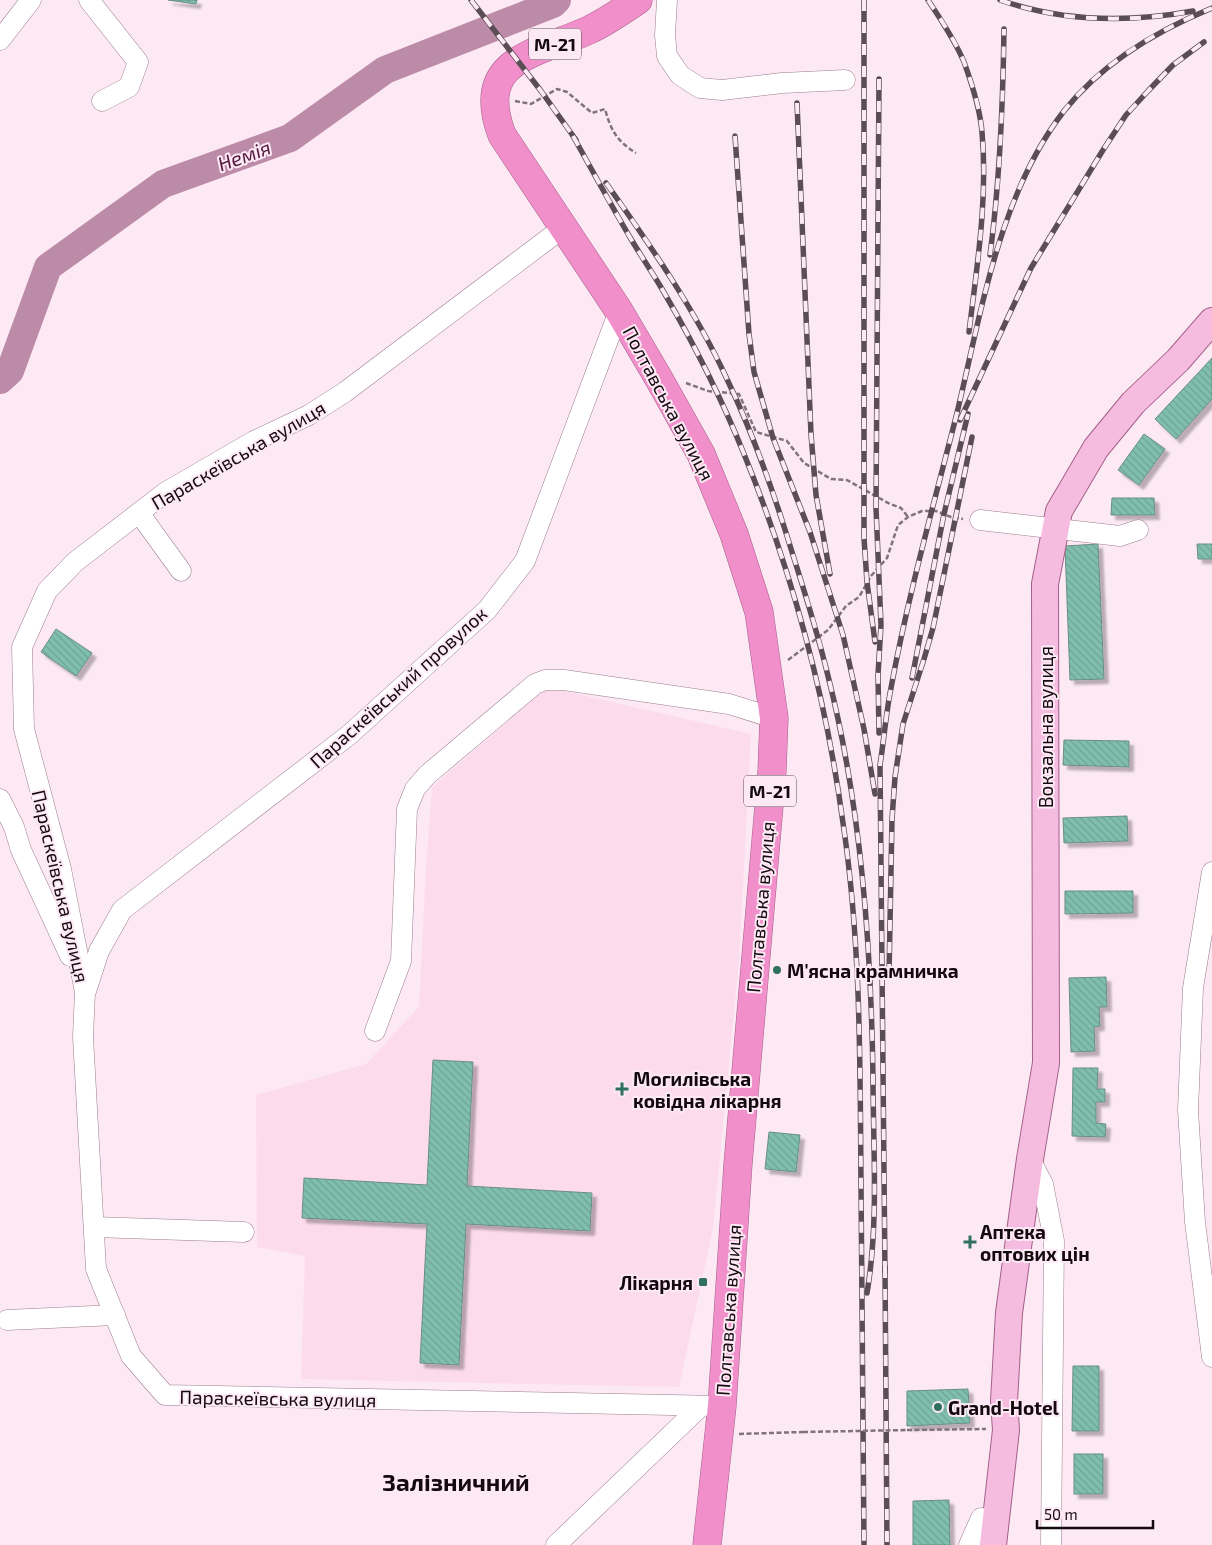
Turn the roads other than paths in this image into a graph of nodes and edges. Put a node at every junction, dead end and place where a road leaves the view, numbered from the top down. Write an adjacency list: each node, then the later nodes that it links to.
1 (32, 0): 5 (street)
2 (89, 0): 7 (street)
3 (638, 0): 8 (highway, Полтавська вулиця / М-21)
4 (667, 0): 6 (street)
5 (0, 40)
6 (845, 80)
7 (102, 101)
8 (564, 228): 9 (highway, Полтавська вулиця / М-21); 12 (street, Параскеївська вулиця)
9 (619, 311): 17 (highway, Полтавська вулиця / М-21); 20 (street, Параскеївський провулок)
10 (1212, 322): 11 (main road, Вокзальна вулиця)
11 (1203, 338): 14 (main road, Вокзальна вулиця)
12 (139, 513): 16 (street); 20 (street, Параскеївська вулиця)
13 (980, 520): 14 (street)
14 (1056, 528): 15 (street); 22 (main road, Вокзальна вулиця)
15 (1138, 530)
16 (181, 571)
17 (774, 718): 21 (street); 31 (highway, Полтавська вулиця / М-21)
18 (0, 798): 20 (street)
19 (1212, 872): 23 (street)
20 (85, 992): 24 (street, Параскеївська вулиця)
21 (375, 1031)
22 (1030, 1159): 30 (main road, Вокзальна вулиця); 38 (street)
23 (1204, 1220): 26 (street)
24 (94, 1227): 25 (street); 27 (street, Параскеївська вулиця)
25 (244, 1232)
26 (1209, 1313): 29 (street)
27 (115, 1315): 28 (street); 31 (street, Параскеївська вулиця)
28 (7, 1320)
29 (1212, 1357)
30 (1004, 1401): 32 (main road, Вокзальна вулиця); 37 (main road, Вокзальна вулиця)
31 (712, 1406): 33 (street); 34 (highway, Полтавська вулиця / М-21)
32 (981, 1518): 35 (street); 36 (main road, Вокзальна вулиця)
33 (556, 1545)
34 (708, 1545)
35 (969, 1545)
36 (980, 1545)
37 (993, 1545)
38 (1051, 1545)

